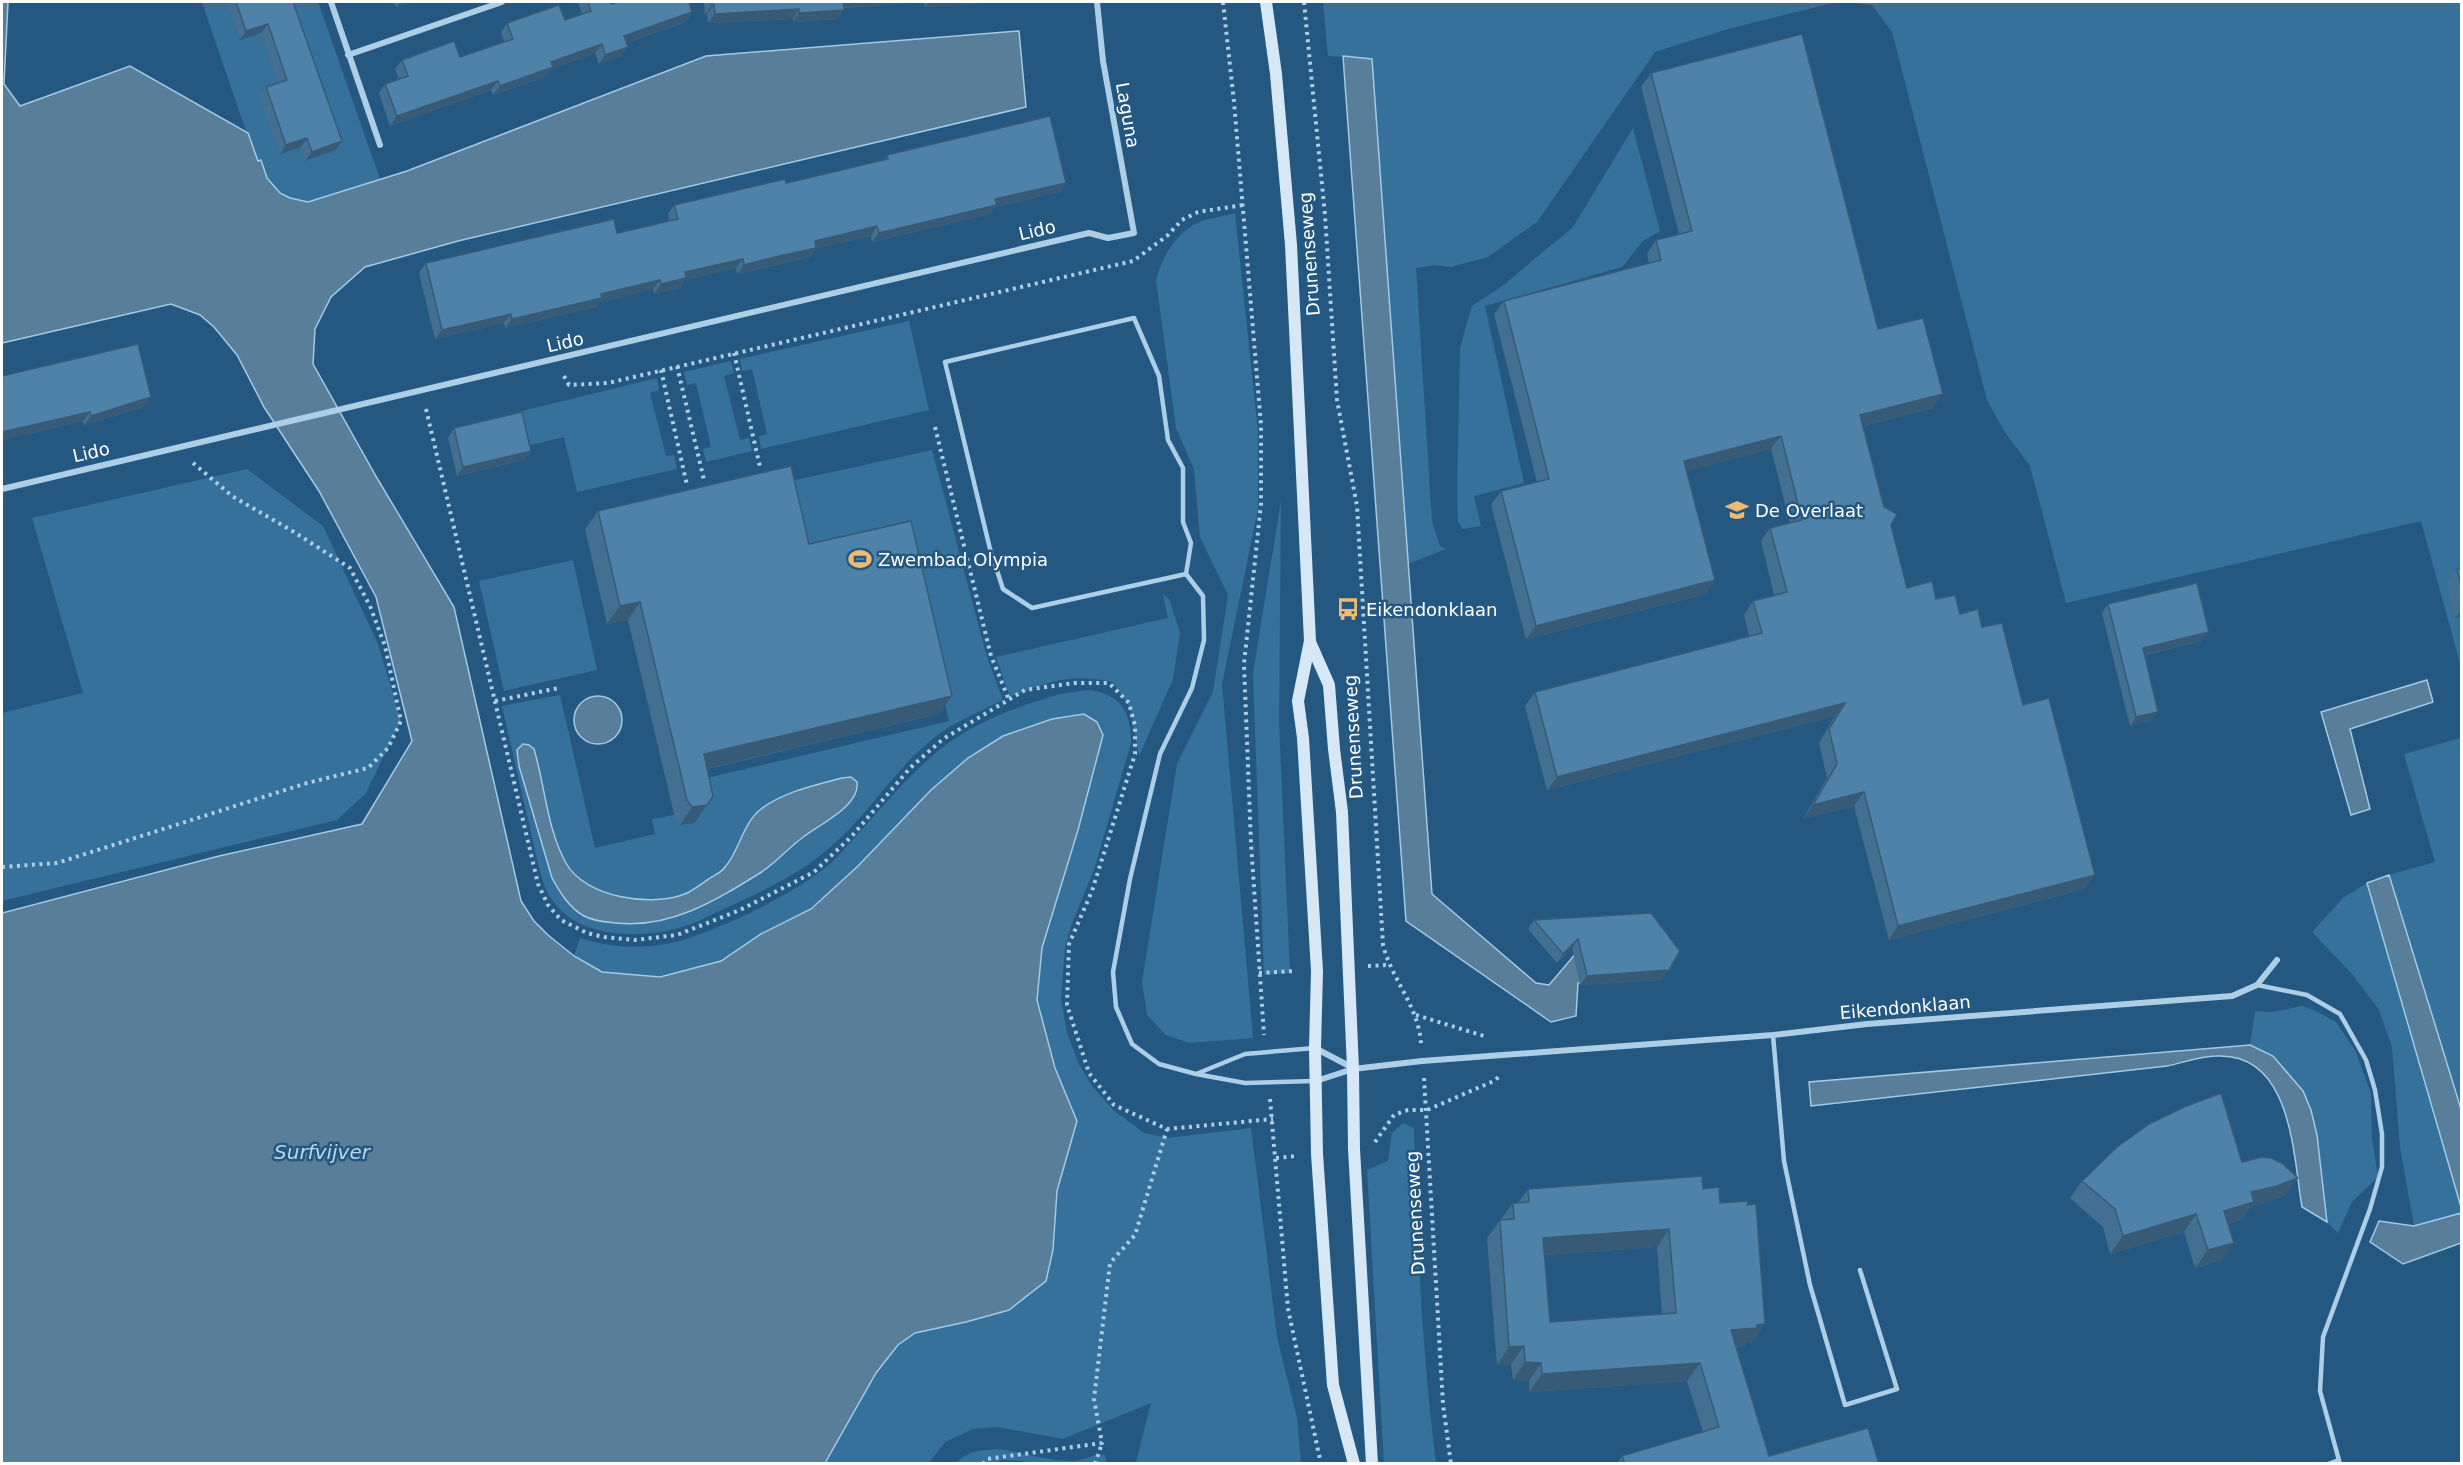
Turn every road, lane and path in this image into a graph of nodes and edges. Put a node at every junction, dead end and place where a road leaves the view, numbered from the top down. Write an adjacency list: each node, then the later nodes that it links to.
1 (331, 2): 7 (street)
2 (502, 2): 7 (street)
3 (1097, 2): 10 (street, Laguna)
4 (1223, 2): 9 (path)
5 (1266, 2): 23 (street, Drunenseweg)
6 (1305, 2): 30 (path, Drunenseweg)
7 (348, 55): 8 (street)
8 (380, 146)
9 (1243, 205): 11 (path); 34 (path)
10 (1134, 233): 12 (street, Lido)
11 (734, 353): 13 (path); 18 (path)
12 (555, 360): 14 (path); 15 (street, Lido)
13 (677, 366): 14 (path); 19 (path)
14 (661, 370): 20 (path)
15 (422, 392): 17 (street, Lido); 26 (path)
16 (935, 427): 25 (path)
17 (182, 447): 21 (street, Lido); 27 (path)
18 (760, 467)
19 (704, 480)
20 (687, 485)
21 (2, 489)
22 (1186, 573): 22 (lane); 38 (lane)
23 (1310, 641): 33 (street, Drunenseweg); 37 (street, Drunenseweg)
24 (559, 688): 26 (path)
25 (1009, 700): 26 (path); 43 (path)
26 (495, 701)
27 (2, 867)
28 (2277, 960): 29 (street, Eikendonklaan)
29 (2257, 985): 31 (street, Eikendonklaan); 46 (lane)
30 (1416, 1015): 32 (path); 36 (path, Drunenseweg)
31 (1773, 1035): 35 (street, Eikendonklaan); 44 (lane)
32 (1487, 1037)
33 (1315, 1048): 34 (lane); 37 (street); 39 (street, Drunenseweg)
34 (1265, 1052): 38 (lane)
35 (1523, 1053): 36 (street, Eikendonklaan); 41 (path)
36 (1422, 1061): 37 (street, Eikendonklaan); 41 (path, Drunenseweg)
37 (1353, 1069): 39 (street, Eikendonklaan); 51 (street, Drunenseweg)
38 (1196, 1074): 40 (lane)
39 (1316, 1081): 40 (lane); 50 (street, Drunenseweg)
40 (1269, 1083): 42 (path)
41 (1427, 1110): 52 (path, Drunenseweg)
42 (1273, 1119): 43 (path); 49 (path)
43 (1167, 1129): 45 (path)
44 (1860, 1270)
45 (1102, 1443): 47 (path); 48 (path)
46 (2340, 1462): 53 (lane)
47 (983, 1464)
48 (1095, 1464)
49 (1321, 1464)
50 (1354, 1464)
51 (1372, 1464)
52 (1451, 1464)
53 (2328, 1464)

